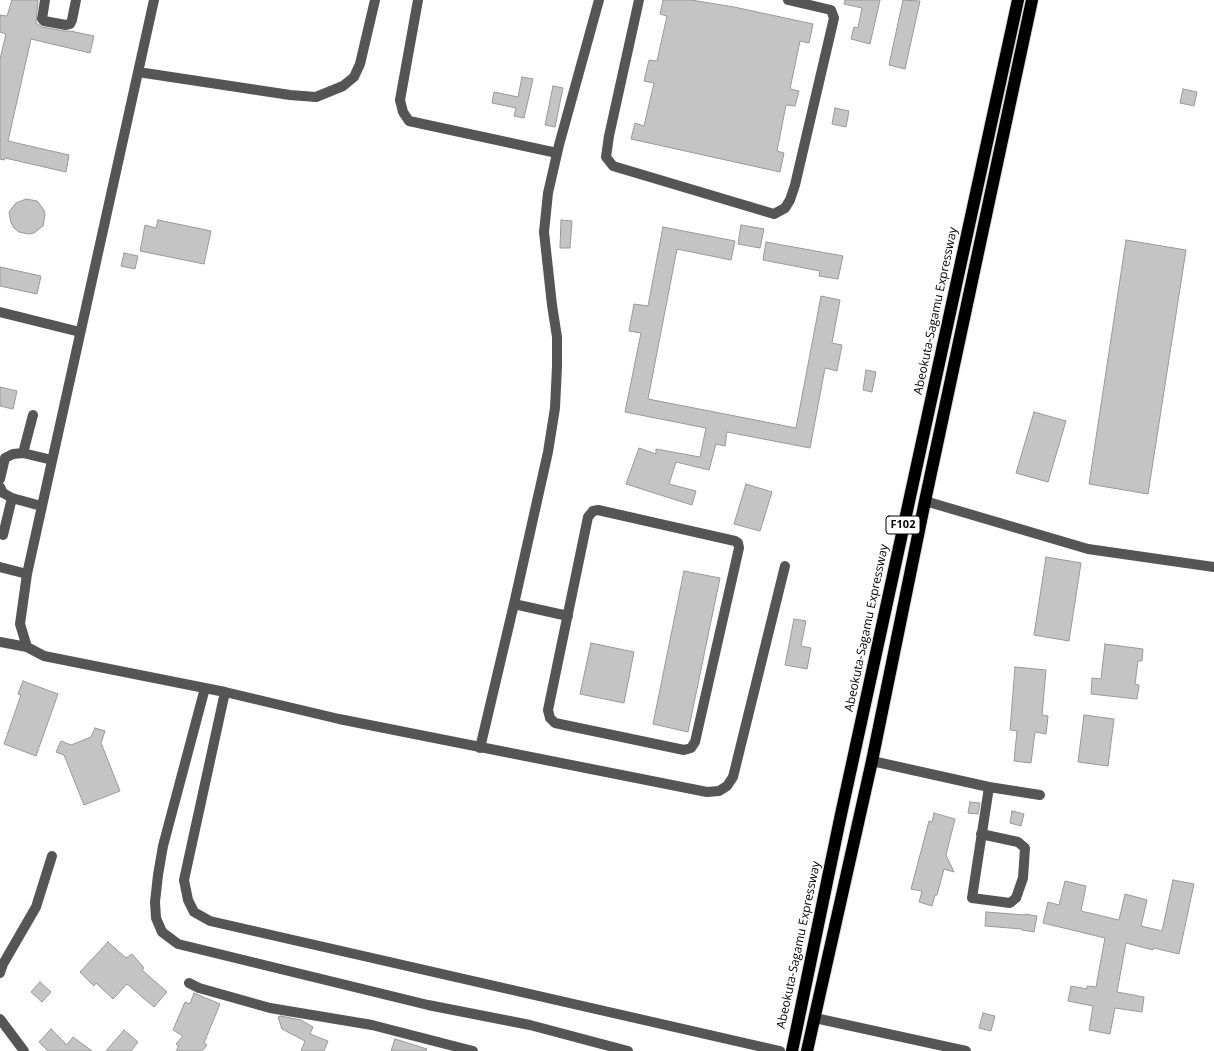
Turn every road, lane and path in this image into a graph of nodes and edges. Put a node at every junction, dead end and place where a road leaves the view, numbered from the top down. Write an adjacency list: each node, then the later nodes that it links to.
1 (45, 0): 2 (street)
2 (76, 0)
3 (154, 0): 11 (street)
4 (375, 0): 11 (street)
5 (418, 0): 12 (street)
6 (599, 0): 12 (street)
7 (639, 0): 8 (street)
8 (788, 0)
9 (1018, 0): 48 (highway, Abeokuta-Sagamu Expressway / F102)
10 (1032, 0): 21 (highway, F102)
11 (138, 72): 14 (street)
12 (557, 153): 28 (street)
13 (0, 312): 14 (street)
14 (80, 332): 17 (street)
15 (33, 415): 16 (street)
16 (23, 453): 17 (street); 18 (street)
17 (52, 460): 22 (street)
18 (0, 479)
19 (0, 488): 20 (street)
20 (12, 498): 22 (street); 23 (street)
21 (925, 502): 26 (street); 35 (highway, F102)
22 (41, 506): 27 (street)
23 (3, 535)
24 (785, 566): 34 (street)
25 (0, 567): 27 (street)
26 (1214, 567)
27 (27, 574): 31 (street)
28 (514, 604): 29 (street); 34 (street)
29 (568, 616): 29 (street)
30 (0, 642): 31 (street)
31 (27, 647): 32 (street)
32 (205, 688): 33 (street); 46 (street)
33 (225, 692): 34 (street); 47 (street)
34 (480, 748)
35 (872, 761): 36 (street); 42 (highway, F102)
36 (989, 787): 37 (street); 38 (street)
37 (1040, 795)
38 (982, 834): 38 (street)
39 (52, 856): 40 (street)
40 (0, 973)
41 (189, 983): 45 (street)
42 (815, 1018): 49 (highway, F102); 50 (street)
43 (0, 1019): 44 (street)
44 (24, 1051)
45 (473, 1051)
46 (628, 1051)
47 (780, 1051)
48 (792, 1051)
49 (807, 1051)
50 (966, 1051)

